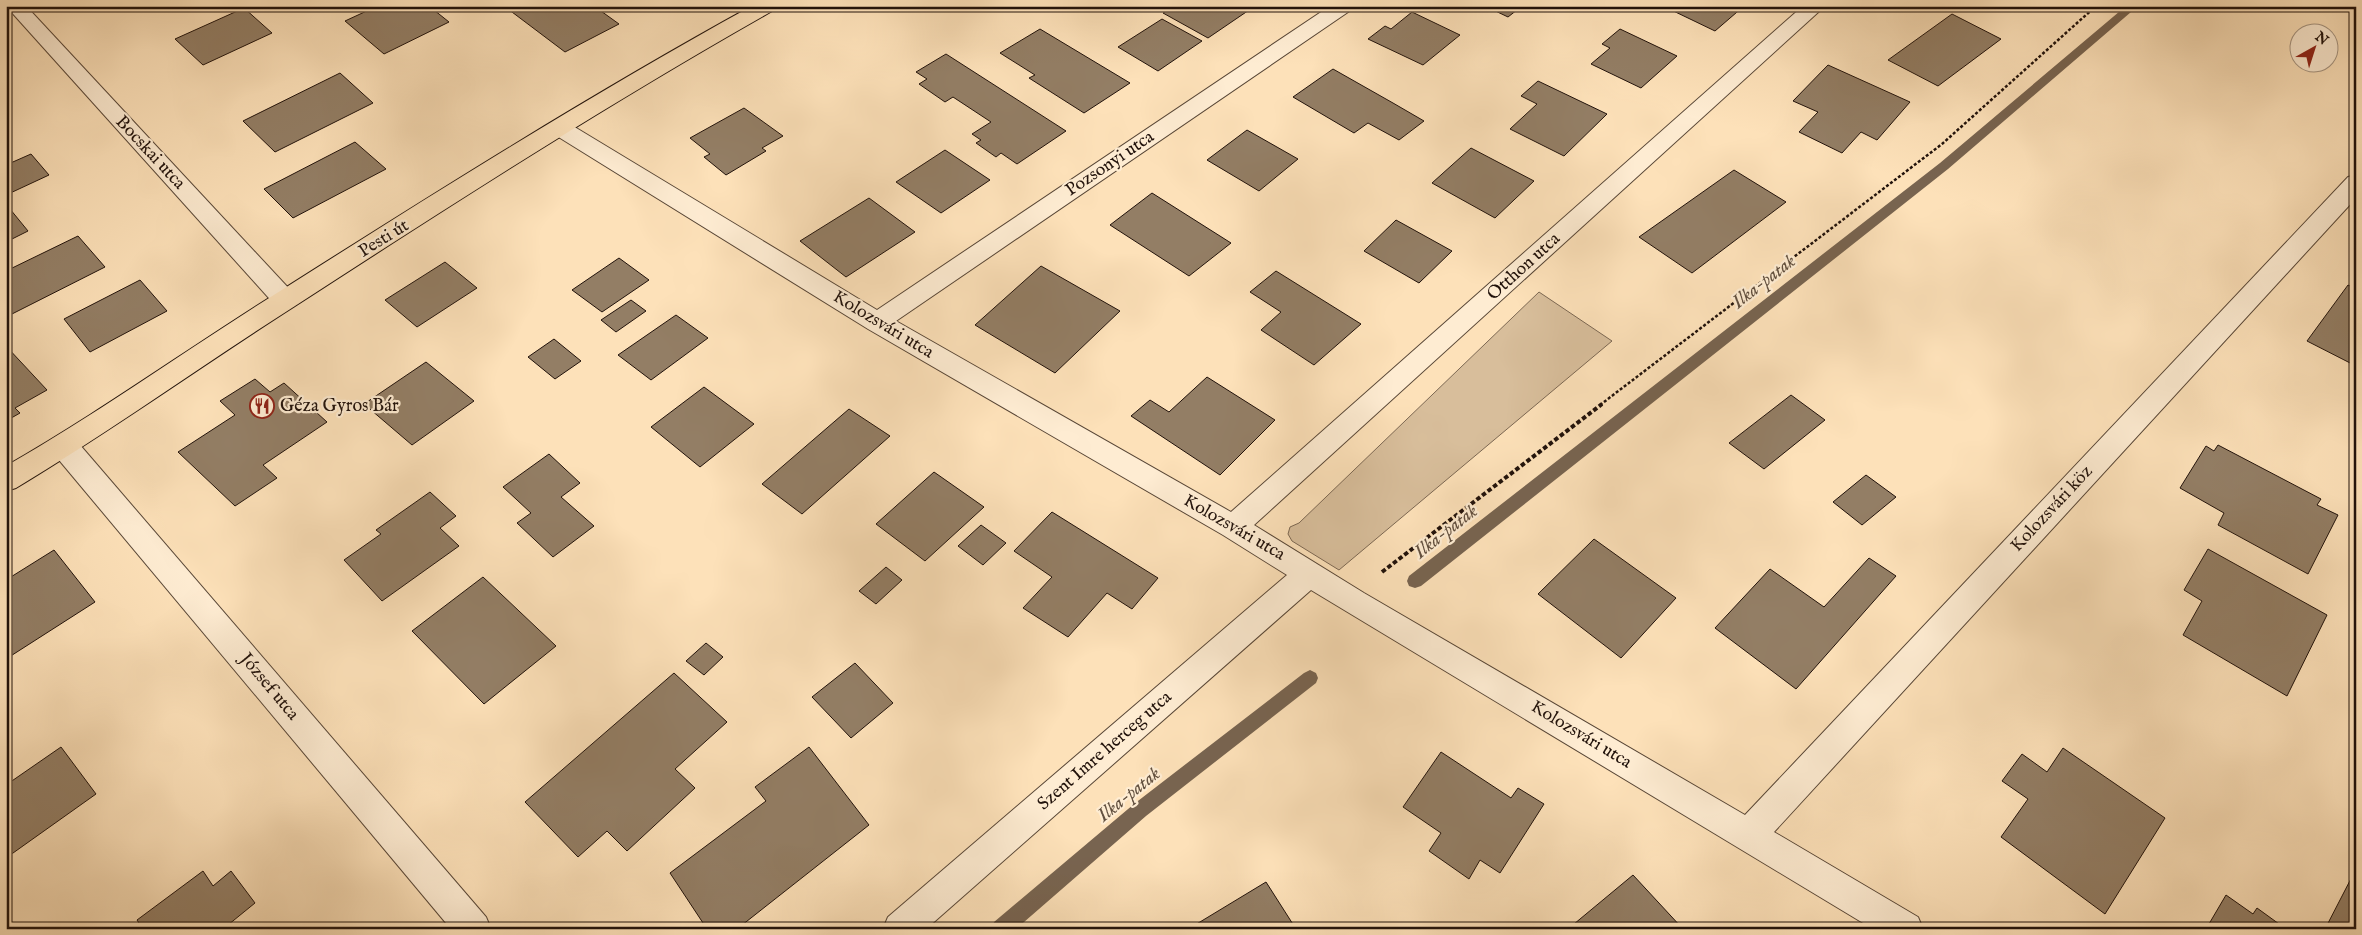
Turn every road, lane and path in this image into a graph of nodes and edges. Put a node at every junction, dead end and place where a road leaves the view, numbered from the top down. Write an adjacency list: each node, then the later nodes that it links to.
1 (14, 6): 6 (street); 9 (street, Bocskai utca)
2 (767, 6): 7 (main road, Pesti út)
3 (1344, 6): 10 (street, Pozsonyi utca)
4 (1815, 6): 13 (street, Otthon utca)
5 (2096, 6): 15 (path)
6 (6, 9)
7 (560, 128): 9 (main road, Pesti út); 10 (street, Kolozsvári utca)
8 (2356, 183): 16 (street, Kolozsvári köz)
9 (285, 300): 11 (main road, Pesti út)
10 (877, 322): 13 (street, Kolozsvári utca)
11 (64, 446): 12 (main road, Pesti út); 17 (street, József utca)
12 (6, 480)
13 (1233, 527): 14 (street, Kolozsvári utca)
14 (1310, 573): 15 (street, Kolozsvári utca); 18 (street, Szent Imre herceg utca)
15 (1350, 599): 16 (street, Kolozsvári utca)
16 (1749, 835): 19 (street, Kolozsvári utca)
17 (474, 929)
18 (900, 929)
19 (1906, 929)

